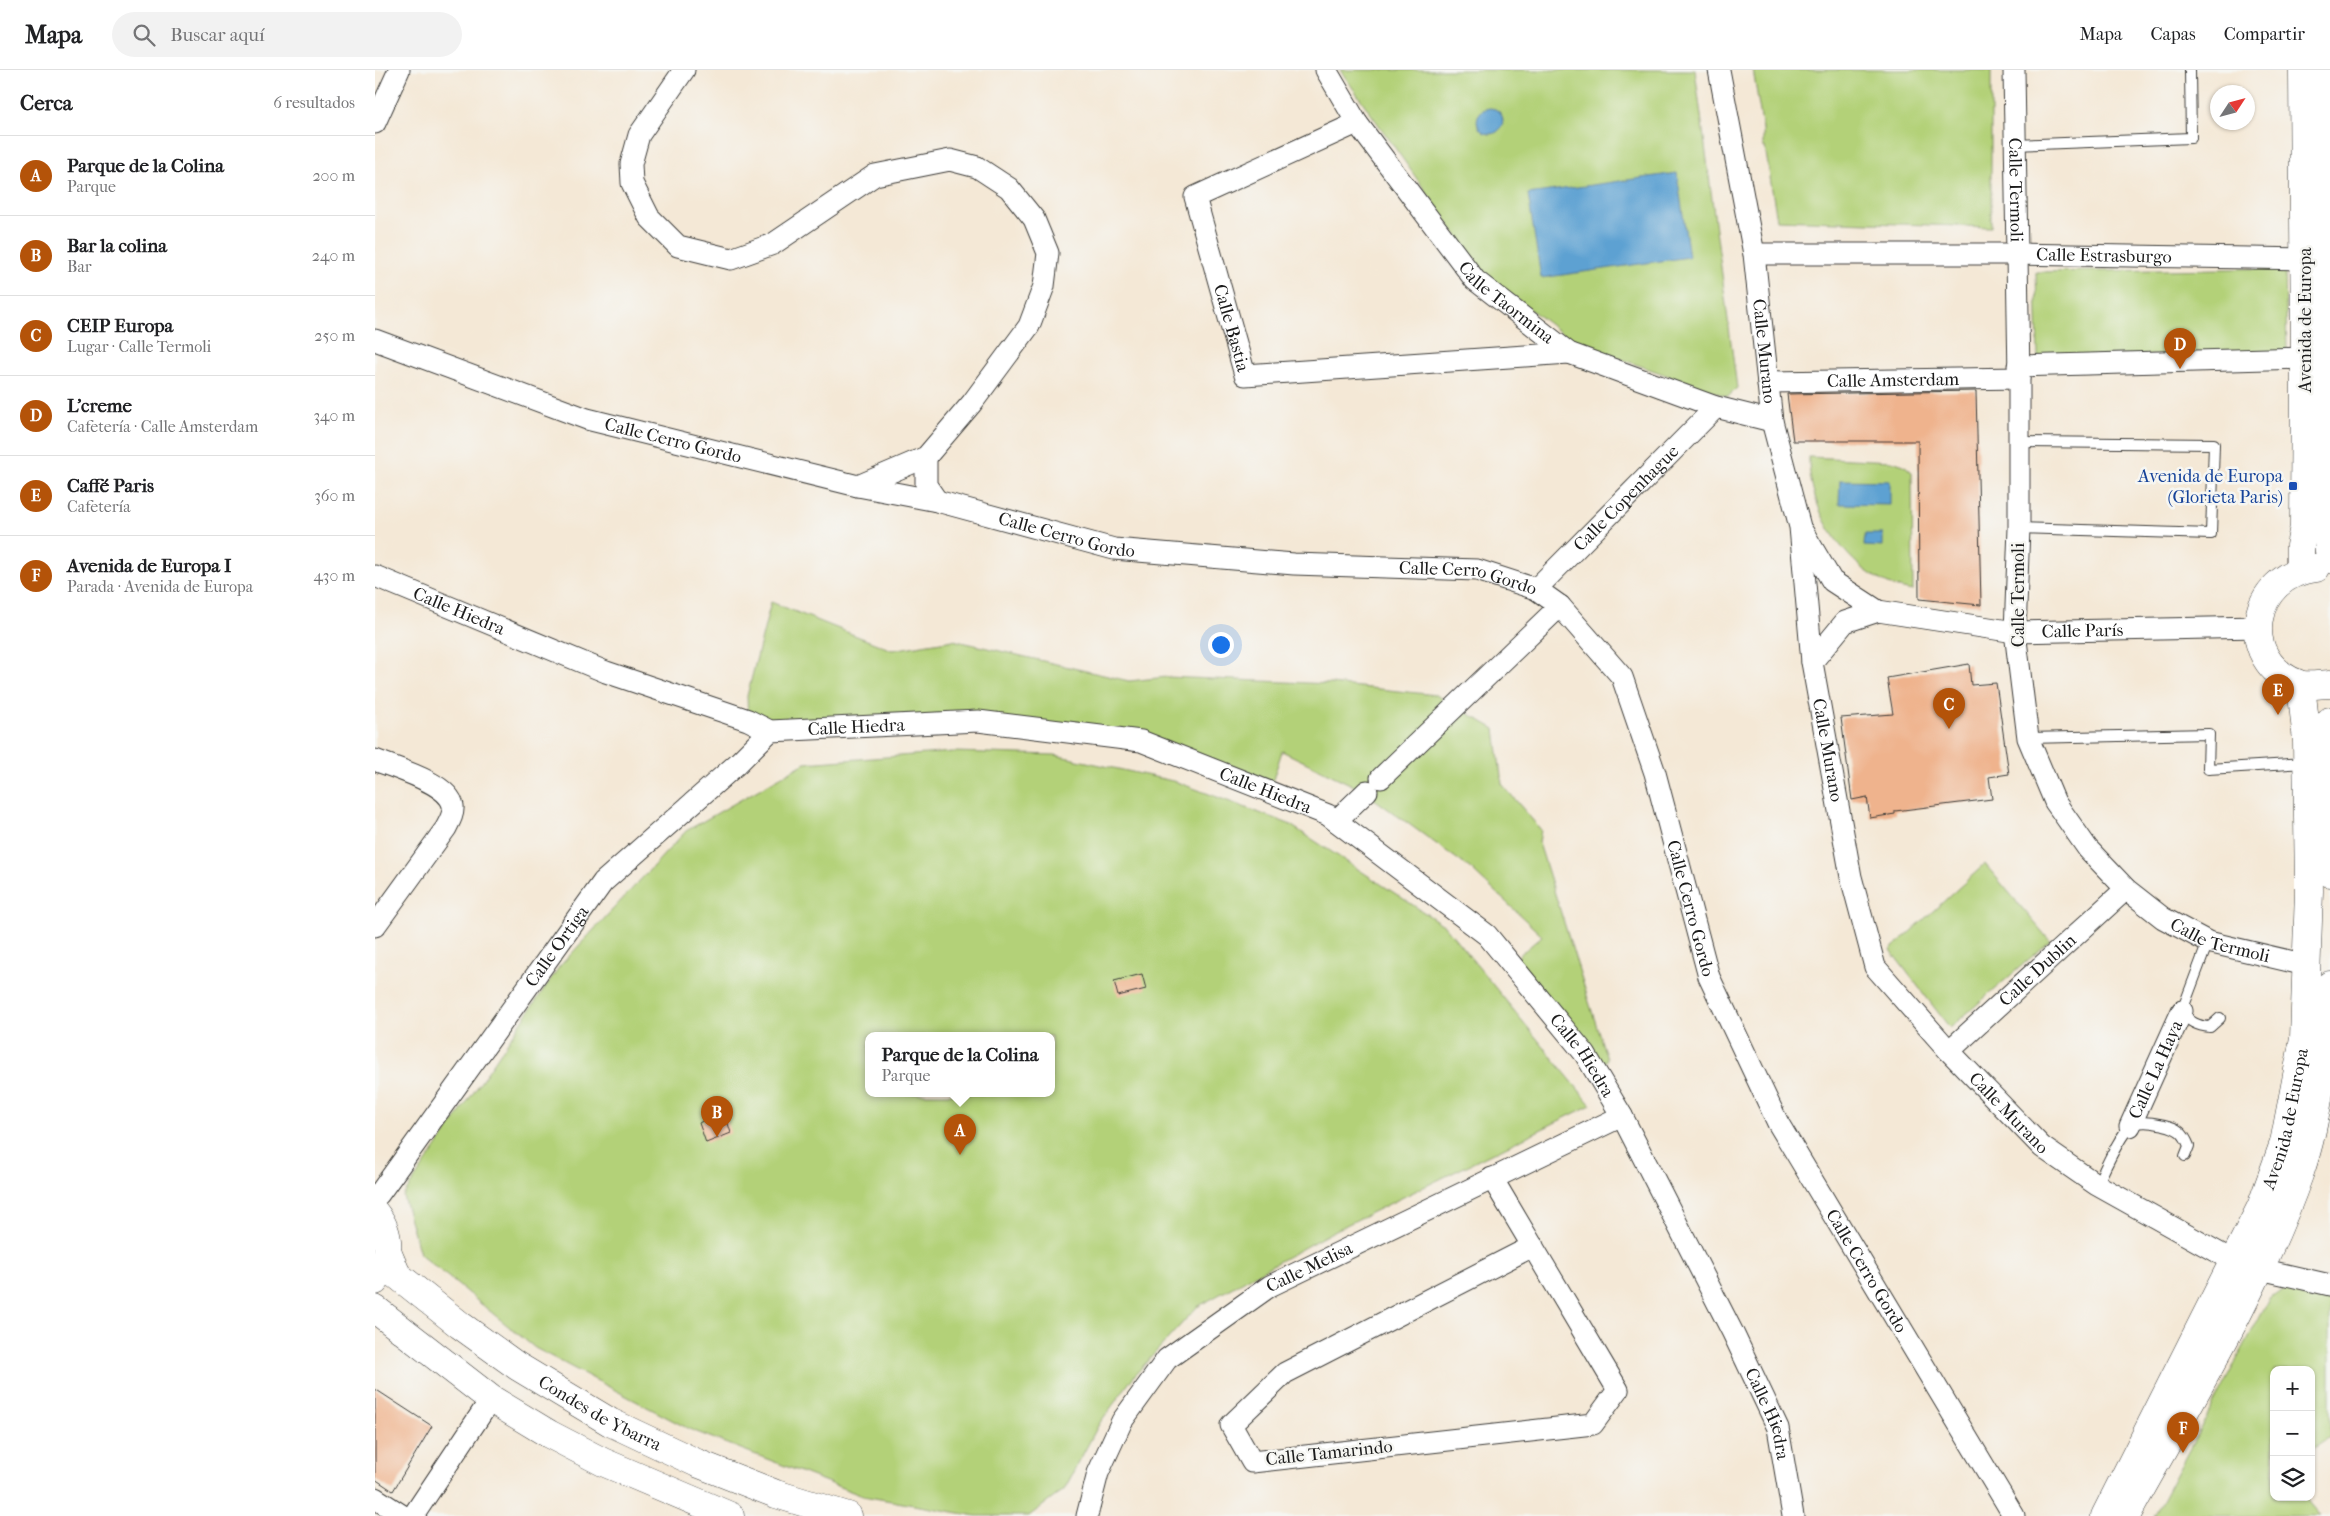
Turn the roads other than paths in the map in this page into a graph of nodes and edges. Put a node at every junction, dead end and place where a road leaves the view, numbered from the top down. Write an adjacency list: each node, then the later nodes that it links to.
1 (399, 70): 9 (street)
2 (684, 70): 23 (street)
3 (1326, 70): 10 (street, Calle Taormina)
4 (1719, 70): 12 (street, Calle Murano)
5 (2014, 70): 11 (street, Calle Termoli)
6 (2190, 70): 11 (lane)
7 (2303, 70): 14 (main road, Avenida de Europa)
8 (2325, 70): 14 (main road, Avenida de Europa)
9 (375, 123)
10 (1357, 123): 16 (street, Calle Taormina); 16 (street, Calle Bastia)
11 (2015, 145): 13 (street, Calle Termoli)
12 (1754, 254): 13 (street, Calle Estrasburgo); 19 (street, Calle Murano)
13 (2015, 254): 14 (street, Calle Estrasburgo); 18 (street, Calle Termoli)
14 (2320, 259): 17 (main road, Avenida de Europa)
15 (375, 340): 24 (street, Calle Cerro Gordo)
16 (1569, 353): 20 (street, Calle Taormina)
17 (2320, 363): 18 (street, Calle Amsterdam); 28 (main road, Avenida de Europa); 29 (main road, Avenida de Europa)
18 (2018, 372): 19 (street, Calle Amsterdam); 22 (street, Calle Termoli)
19 (1768, 382): 21 (street, Calle Murano)
20 (1716, 407): 21 (street, Calle Taormina); 32 (street, Calle Copenhague)
21 (1772, 421): 26 (street, Calle Murano)
22 (2018, 442): 27 (street, Calle Termoli); 27 (lane)
23 (926, 457): 24 (street); 25 (street)
24 (858, 486): 25 (street, Calle Cerro Gordo)
25 (937, 501): 32 (street, Calle Cerro Gordo)
26 (1800, 527): 34 (street, Calle París); 37 (street, Calle Murano)
27 (2019, 528): 36 (street, Calle Termoli)
28 (2330, 559)
29 (2300, 570): 30 (main road); 35 (main road)
30 (2330, 570)
31 (375, 576): 41 (street, Calle Hiedra)
32 (1536, 589): 33 (street, Calle Cerro Gordo)
33 (1560, 606): 45 (street); 76 (street, Calle Cerro Gordo)
34 (1878, 611): 36 (street, Calle París); 37 (street, Calle París)
35 (2258, 627): 36 (street, Calle París); 39 (main road)
36 (2015, 632): 42 (street, Calle Termoli)
37 (1813, 662): 54 (street, Calle Murano)
38 (2330, 684): 39 (main road)
39 (2301, 685): 44 (main road, Avenida de Europa)
40 (2330, 721): 44 (main road)
41 (769, 731): 45 (street, Calle Hiedra); 60 (street, Calle Ortiga)
42 (2028, 738): 44 (lane); 47 (street, Calle Termoli)
43 (375, 760): 48 (street)
44 (2322, 765): 46 (main road); 50 (main road, Avenida de Europa)
45 (1336, 821): 55 (street, Calle Hiedra)
46 (2330, 873)
47 (2126, 889): 49 (street, Calle Termoli); 54 (street, Calle Dublin)
48 (375, 926)
49 (2208, 942): 50 (street, Calle Termoli); 52 (lane, Calle La Haya)
50 (2306, 965): 63 (main road, Avenida de Europa)
51 (2330, 985): 64 (main road)
52 (2183, 1011): 53 (lane, Calle La Haya); 56 (street, Calle La Haya)
53 (2220, 1018)
54 (1949, 1051): 59 (street, Calle Murano)
55 (1622, 1116): 58 (street, Calle Melisa); 75 (street, Calle Hiedra)
56 (2130, 1126): 57 (lane, Calle La Haya); 59 (lane, Calle La Haya)
57 (2185, 1156)
58 (1492, 1178): 61 (street, Calle Tamarindo); 74 (street, Calle Melisa)
59 (2097, 1185): 63 (street, Calle Murano)
60 (377, 1205): 62 (main road, Condes de Ybarra)
61 (1533, 1246): 61 (street, Calle Tamarindo)
62 (388, 1254): 65 (main road); 73 (main road, Condes de Ybarra)
63 (2233, 1261): 77 (main road, Avenida de Europa)
64 (2260, 1270): 66 (street); 78 (main road)
65 (375, 1281)
66 (2330, 1285)
67 (375, 1309): 68 (main road)
68 (491, 1399): 71 (street); 72 (main road)
69 (375, 1498): 70 (street)
70 (403, 1516)
71 (413, 1516)
72 (730, 1516)
73 (848, 1516)
74 (1087, 1516)
75 (1793, 1516)
76 (2013, 1516)
77 (2105, 1516)
78 (2126, 1516)

